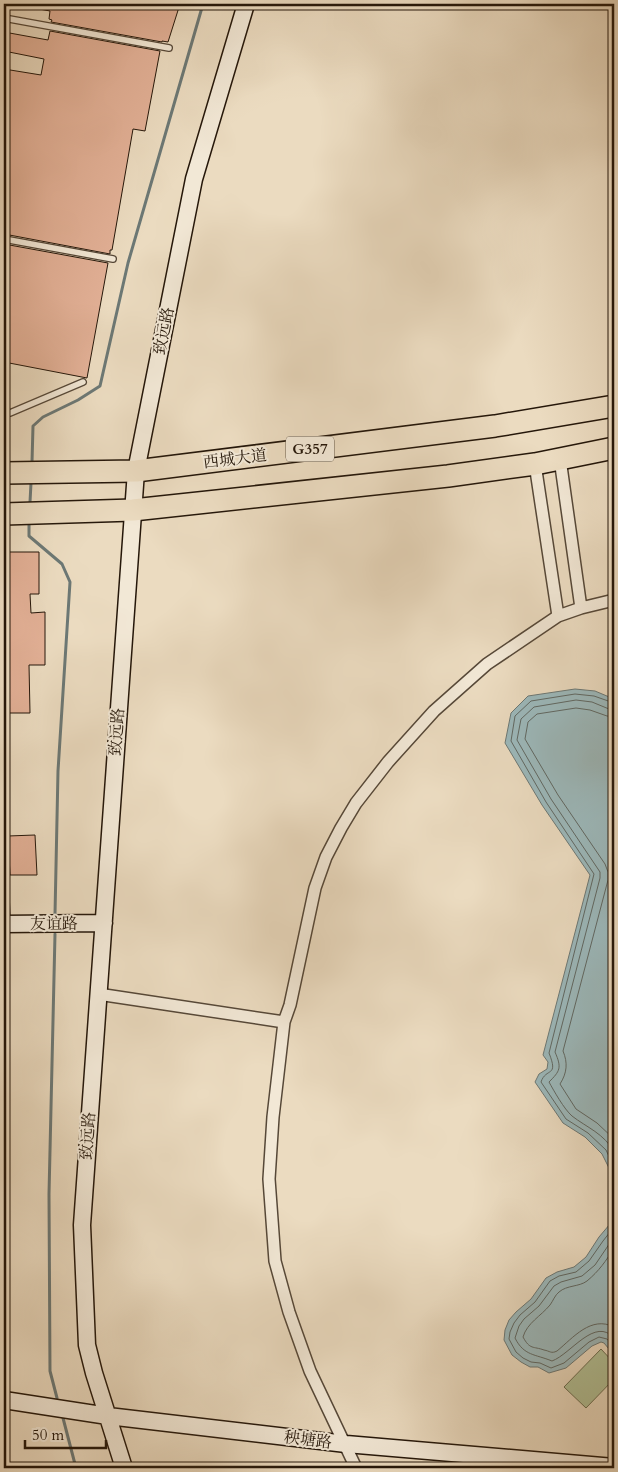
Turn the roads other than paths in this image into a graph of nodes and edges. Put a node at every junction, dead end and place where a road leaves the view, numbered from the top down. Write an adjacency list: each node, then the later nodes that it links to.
1 (246, 4): 12 (main road, 致远路)
2 (4, 18): 3 (lane)
3 (169, 48)
4 (4, 239): 5 (lane)
5 (113, 259)
6 (83, 382): 8 (lane)
7 (614, 406): 12 (highway, 西城大道 / G357)
8 (4, 412)
9 (614, 448): 10 (highway)
10 (560, 459): 11 (highway); 17 (street)
11 (535, 464): 14 (highway); 18 (street)
12 (136, 471): 13 (highway, 西城大道 / G357); 14 (main road, 致远路)
13 (4, 473)
14 (133, 510): 15 (highway); 21 (main road, 致远路)
15 (4, 514)
16 (614, 600): 17 (street)
17 (581, 608): 18 (street)
18 (558, 616): 23 (street)
19 (4, 863): 20 (lane)
20 (5, 924): 21 (main road, 友谊路)
21 (104, 924): 22 (main road, 致远路)
22 (98, 994): 23 (street); 25 (main road, 致远路)
23 (284, 1022): 26 (street)
24 (4, 1400): 25 (main road, 秧塘路)
25 (108, 1416): 26 (main road, 秧塘路); 28 (main road, 致远路)
26 (346, 1444): 27 (main road, 秧塘路); 29 (street)
27 (614, 1467)
28 (124, 1468)
29 (356, 1468)

